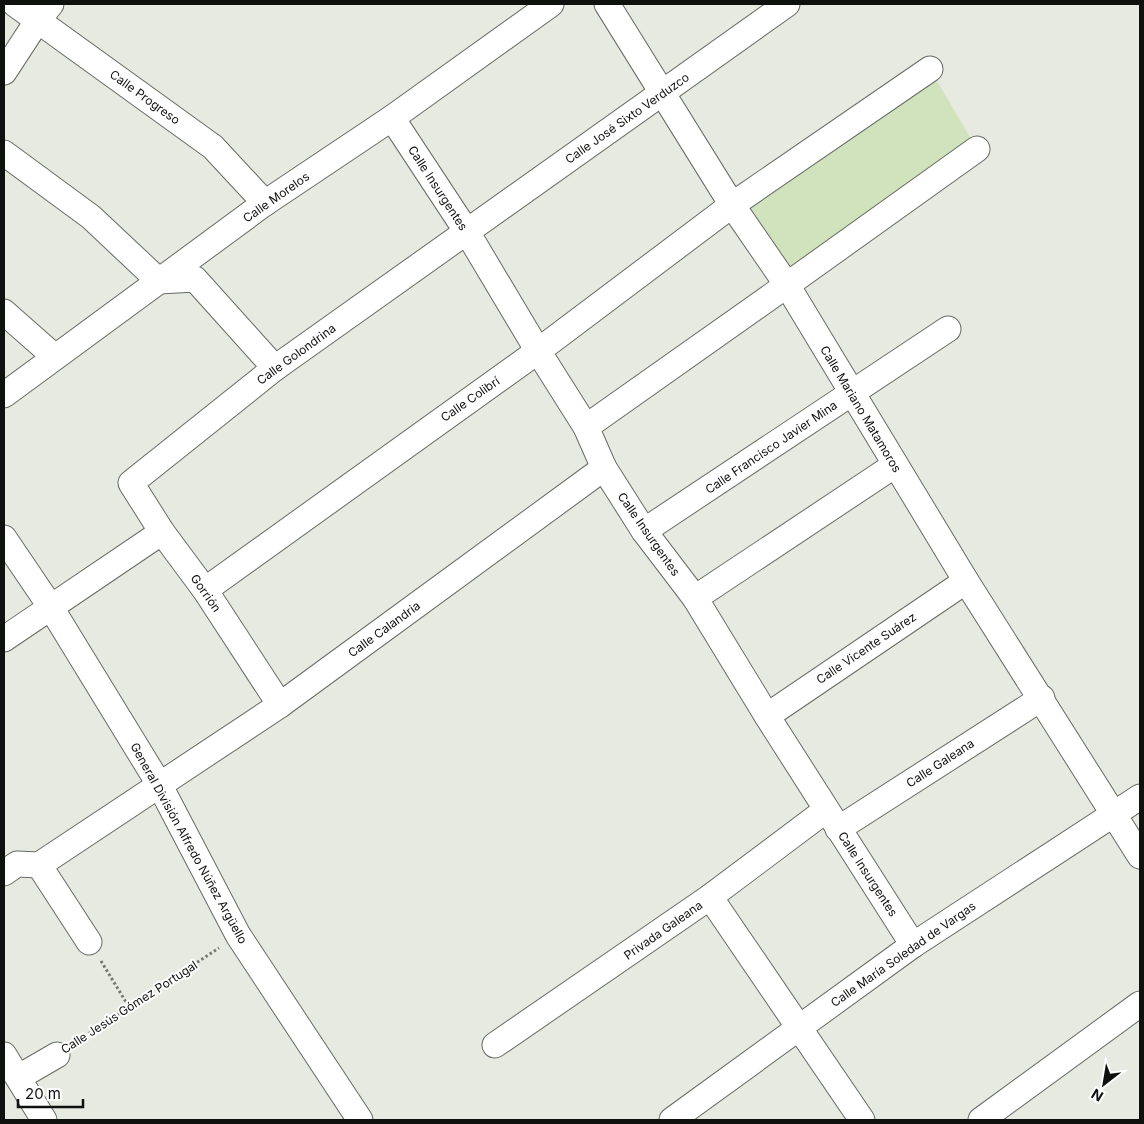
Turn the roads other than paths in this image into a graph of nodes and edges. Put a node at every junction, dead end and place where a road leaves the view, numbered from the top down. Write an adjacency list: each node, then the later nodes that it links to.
1 (14, 4): 5 (street, Calle Progreso)
2 (551, 4): 9 (street, Calle Morelos)
3 (607, 4): 8 (street, Calle Mariano Matamoros)
4 (787, 4): 8 (street, Calle José Sixto Verduzco)
5 (44, 12): 7 (street); 12 (street, Calle Progreso)
6 (930, 69): 13 (street, Calle Colibrí)
7 (4, 72)
8 (664, 92): 13 (street, Calle Mariano Matamoros); 14 (street, Calle José Sixto Verduzco)
9 (392, 118): 12 (street, Calle Morelos); 14 (street, Calle Insurgentes)
10 (977, 149): 16 (street)
11 (4, 153): 15 (street)
12 (265, 203): 15 (street, Calle Morelos)
13 (732, 205): 16 (street, Calle Mariano Matamoros); 19 (street, Calle Colibrí)
14 (467, 232): 19 (street, Calle Insurgentes); 21 (street, Calle Golondrina)
15 (159, 282): 20 (street, Calle Morelos); 21 (street)
16 (787, 286): 22 (street, Calle Mariano Matamoros); 24 (street)
17 (4, 312): 20 (street)
18 (948, 329): 22 (street, Calle Francisco Javier Mina)
19 (538, 351): 24 (street, Calle Insurgentes); 32 (street, Calle Colibrí)
20 (55, 357): 23 (street, Calle Morelos)
21 (275, 368): 27 (street, Calle Golondrina)
22 (852, 393): 25 (street, Calle Mariano Matamoros); 28 (street, Calle Francisco Javier Mina)
23 (4, 395)
24 (586, 427): 26 (street, Calle Insurgentes)
25 (894, 465): 31 (street, Calle Mariano Matamoros); 33 (street)
26 (604, 468): 28 (street, Calle Insurgentes); 37 (street, Calle Calandria)
27 (130, 483): 29 (street, Gorrión)
28 (644, 531): 33 (street, Calle Insurgentes)
29 (162, 532): 32 (street, Gorrión); 34 (street)
30 (4, 538): 34 (street, General División Alfredo Núñez Argüello)
31 (966, 580): 36 (street, Calle Mariano Matamoros); 38 (street, Calle Vicente Suárez)
32 (205, 590): 37 (street, Gorrión)
33 (695, 598): 38 (street, Calle Insurgentes)
34 (50, 606): 35 (street); 39 (street, General División Alfredo Núñez Argüello)
35 (4, 639)
36 (1042, 698): 41 (street, Calle Mariano Matamoros); 42 (street, Calle Galeana)
37 (280, 705): 39 (street, Calle Calandria)
38 (767, 716): 42 (street, Calle Insurgentes)
39 (159, 784): 44 (street, Calle Calandria); 56 (street, General División Alfredo Núñez Argüello)
40 (1140, 797): 41 (street, Calle María Soledad de Vargas)
41 (1114, 814): 43 (street, Calle Mariano Matamoros); 48 (street, Calle María Soledad de Vargas)
42 (832, 819): 46 (street, Privada Galeana); 48 (street, Calle Insurgentes)
43 (1140, 856)
44 (39, 865): 45 (street); 47 (street)
45 (4, 873)
46 (710, 897): 50 (street); 51 (street, Privada Galeana)
47 (89, 942)
48 (913, 944): 50 (street, Calle María Soledad de Vargas)
49 (1140, 1004): 59 (street)
50 (800, 1027): 57 (street, Calle María Soledad de Vargas); 58 (street)
51 (495, 1045)
52 (4, 1055): 54 (street)
53 (57, 1055): 54 (street, Calle Jesús Gómez Portugal)
54 (19, 1078): 55 (street)
55 (44, 1120)
56 (360, 1120)
57 (672, 1120)
58 (862, 1120)
59 (981, 1120)

